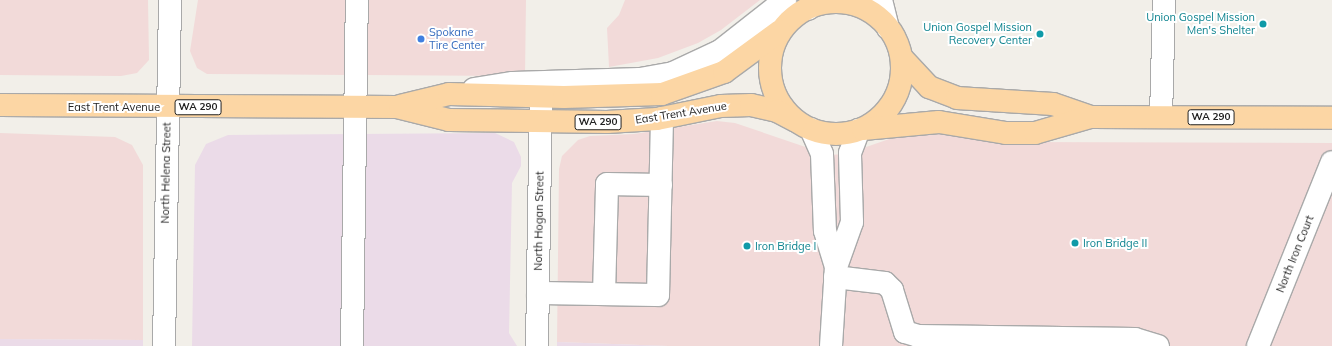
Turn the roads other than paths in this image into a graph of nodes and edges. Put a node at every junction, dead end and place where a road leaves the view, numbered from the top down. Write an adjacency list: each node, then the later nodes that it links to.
1 (170, 0): 14 (street, North Helena Street)
2 (358, 0): 13 (street)
3 (785, 0): 10 (street)
4 (881, 0): 7 (street)
5 (1164, 0): 17 (street)
6 (813, 4): 7 (main road, WA 290); 8 (main road, WA 290)
7 (888, 28): 9 (main road, WA 290)
8 (783, 29): 11 (main road, East Trent Avenue / WA 290); 21 (main road)
9 (902, 58): 16 (main road, WA 290); 22 (main road)
10 (450, 94): 11 (main road, East Trent Avenue / WA 290); 15 (main road, East Trent Avenue / WA 290)
11 (541, 96): 20 (street, North Hogan Street)
12 (0, 105): 14 (main road, East Trent Avenue / WA 290)
13 (357, 106): 14 (main road, East Trent Avenue / WA 290); 15 (main road, East Trent Avenue / WA 290); 30 (street)
14 (167, 107): 29 (street, North Helena Street)
15 (397, 107): 20 (main road, East Trent Avenue / WA 290)
16 (1090, 117): 17 (main road, WA 290); 22 (main road, WA 290)
17 (1161, 117): 19 (main road, WA 290)
18 (662, 118): 20 (main road, East Trent Avenue / WA 290); 21 (main road, East Trent Avenue / WA 290); 24 (street)
19 (1332, 118)
20 (541, 122): 26 (street, North Hogan Street)
21 (804, 125): 22 (main road, WA 290); 25 (street)
22 (861, 130): 25 (street)
23 (1332, 162): 34 (street, North Iron Court)
24 (661, 185): 27 (street); 27 (street)
25 (836, 272): 28 (street); 32 (street)
26 (538, 293): 27 (street); 31 (street, North Hogan Street)
27 (604, 294)
28 (904, 339): 33 (street)
29 (164, 346)
30 (352, 346)
31 (537, 346)
32 (830, 346)
33 (1158, 346)
34 (1258, 346)

